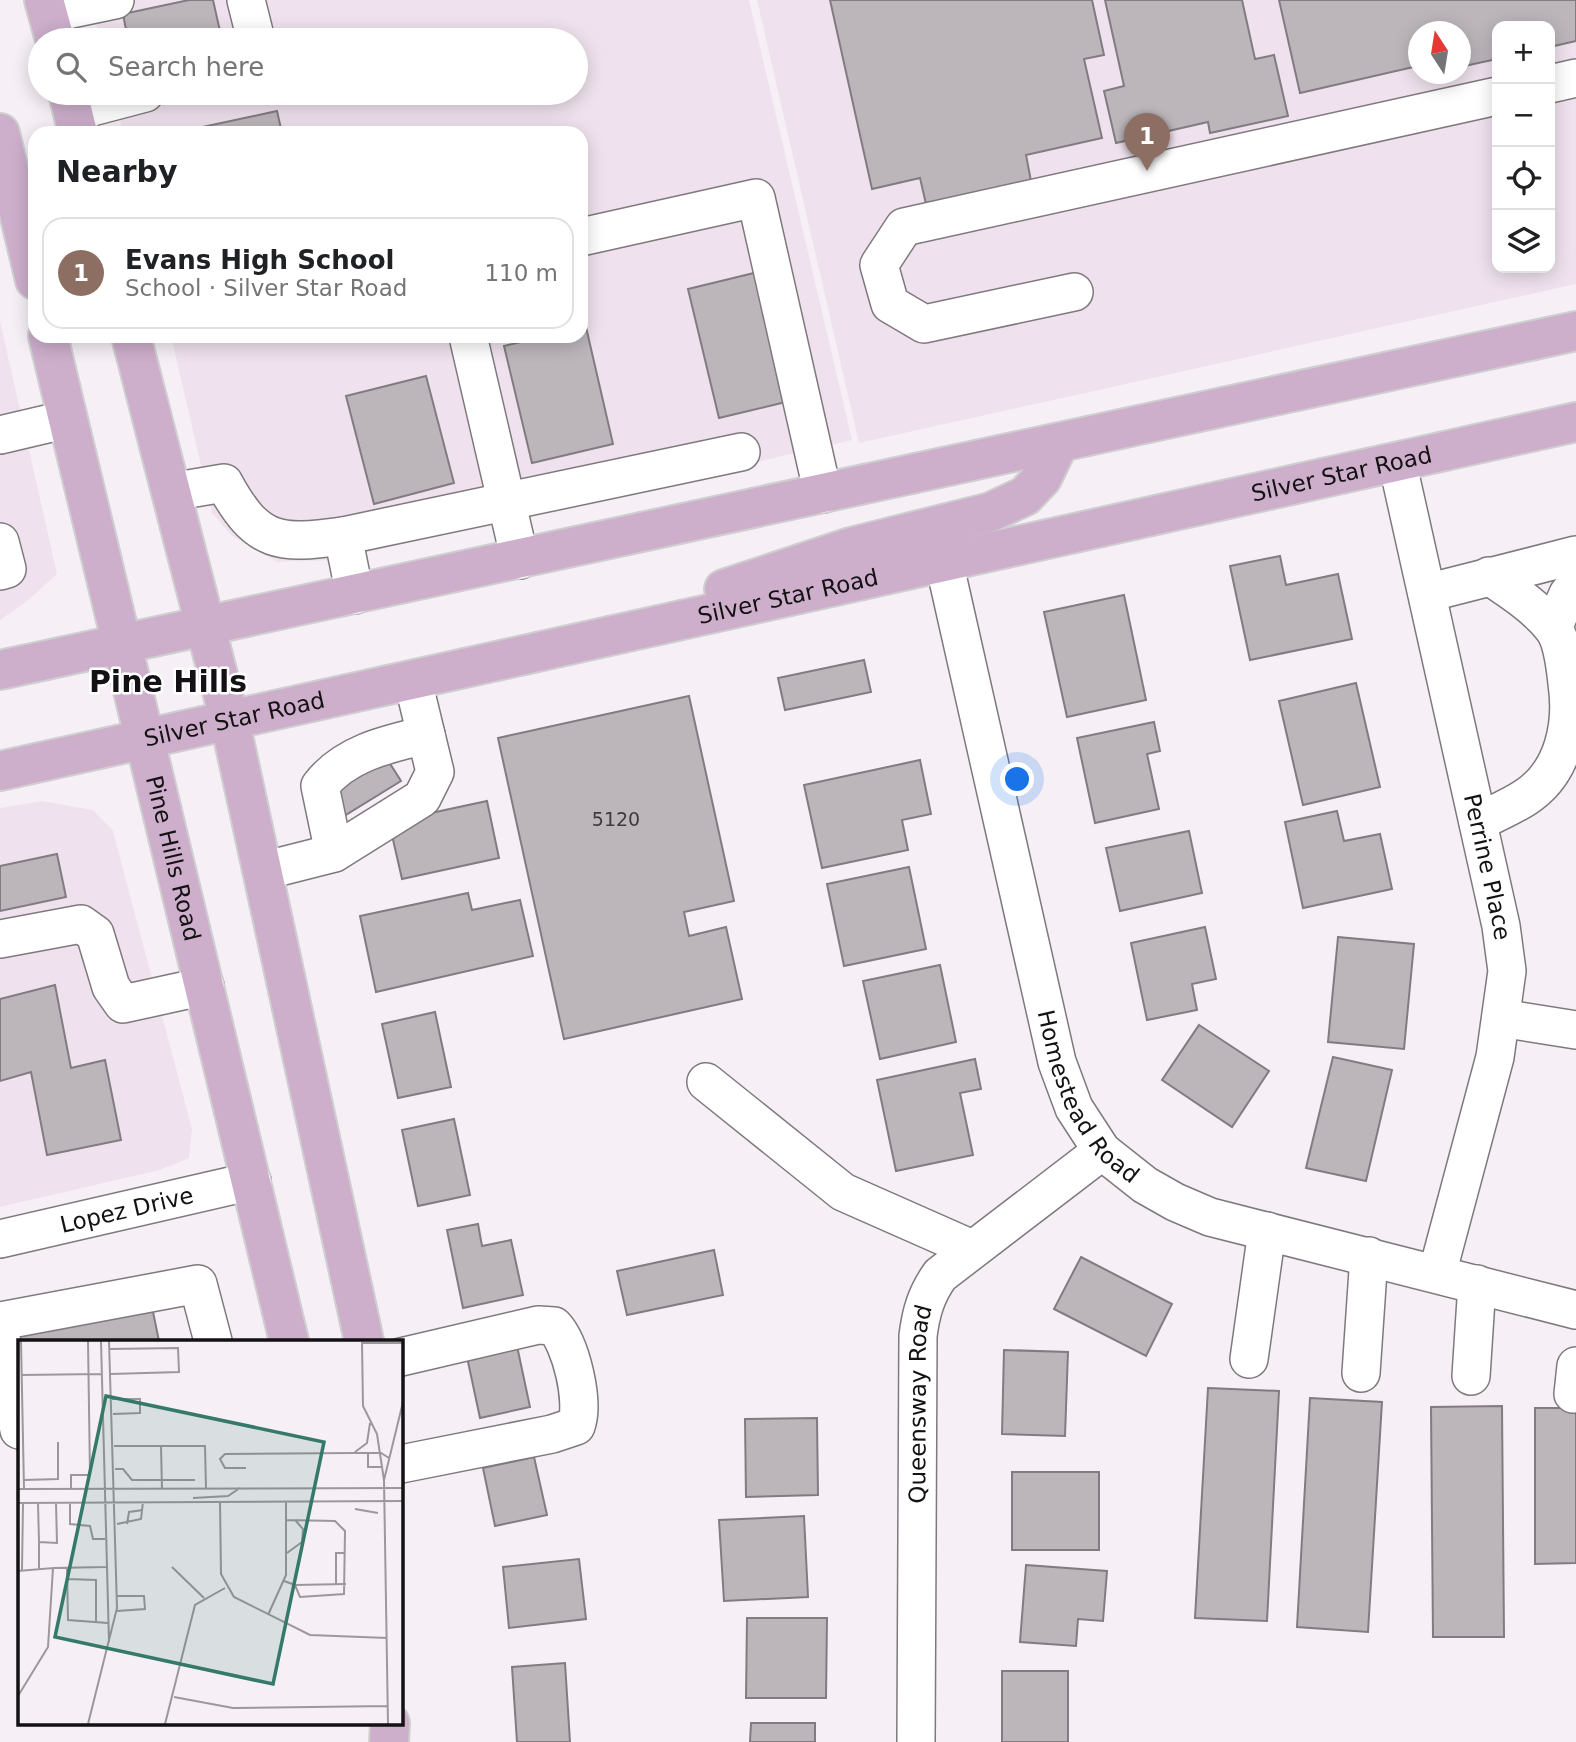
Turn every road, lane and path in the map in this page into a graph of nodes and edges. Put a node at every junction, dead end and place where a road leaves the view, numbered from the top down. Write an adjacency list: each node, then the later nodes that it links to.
1 (115, 0): 3 (street)
2 (246, 0): 4 (street)
3 (49, 18)
4 (253, 28)
5 (1576, 78): 6 (street)
6 (1555, 83)
7 (1492, 97): 13 (street)
8 (102, 105): 9 (street)
9 (73, 113)
10 (0, 133): 12 (main road)
11 (588, 235): 25 (street)
12 (28, 251)
13 (1074, 292)
14 (1576, 331): 21 (main road)
15 (50, 343): 18 (main road, Pine Hills Road)
16 (133, 343): 24 (main road)
17 (470, 343): 26 (street)
18 (68, 419): 20 (street); 39 (main road, Pine Hills Road)
19 (1576, 422): 23 (main road, Silver Star Road)
20 (0, 435)
21 (1059, 443): 25 (main road); 40 (main road)
22 (741, 452): 26 (street)
23 (1397, 461): 31 (main road, Silver Star Road); 35 (street, Perrine Place)
24 (171, 492): 27 (street); 37 (main road)
25 (823, 494): 30 (main road)
26 (506, 502): 27 (street); 30 (street)
27 (343, 536): 36 (street)
28 (0, 542): 32 (street)
29 (1576, 555): 33 (street)
30 (520, 560): 36 (main road)
31 (944, 562): 40 (main road, Silver Star Road); 55 (street, Homestead Road)
32 (0, 571)
33 (1489, 576): 35 (street); 38 (street)
34 (1576, 584): 38 (street)
35 (1427, 593): 47 (street, Perrine Place)
36 (355, 595): 37 (main road)
37 (206, 628): 39 (main road); 43 (main road)
38 (1553, 628): 47 (street)
39 (123, 644): 41 (main road); 45 (main road, Pine Hills Road)
40 (503, 661): 42 (main road, Silver Star Road)
41 (0, 670)
42 (413, 681): 43 (main road, Silver Star Road); 44 (street)
43 (230, 722): 45 (main road, Silver Star Road); 49 (main road)
44 (426, 735): 48 (street); 48 (street)
45 (147, 740): 46 (main road, Silver Star Road); 51 (main road, Pine Hills Road)
46 (0, 771)
47 (1478, 822): 52 (street, Perrine Place)
48 (334, 853): 49 (street)
49 (263, 871): 68 (main road)
50 (0, 939): 51 (street)
51 (205, 986): 56 (main road, Pine Hills Road)
52 (1501, 1018): 53 (street); 61 (street, Perrine Place)
53 (1576, 1030)
54 (706, 1082): 59 (street)
55 (1102, 1151): 57 (street, Homestead Road); 59 (street, Queensway Road)
56 (251, 1181): 58 (street, Lopez Drive); 67 (main road, Pine Hills Road)
57 (1267, 1231): 60 (street, Homestead Road); 70 (street)
58 (0, 1239)
59 (972, 1248): 75 (street, Queensway Road)
60 (1369, 1256): 61 (street, Homestead Road); 71 (street)
61 (1437, 1273): 62 (street, Homestead Road)
62 (1477, 1284): 63 (street, Homestead Road); 72 (street)
63 (1576, 1310)
64 (0, 1321): 66 (street)
65 (0, 1333): 73 (street)
66 (213, 1340)
67 (289, 1340)
68 (364, 1340)
69 (402, 1357): 74 (street)
70 (1249, 1359)
71 (1361, 1373)
72 (1471, 1376)
73 (18, 1425)
74 (402, 1464)
75 (916, 1742)

